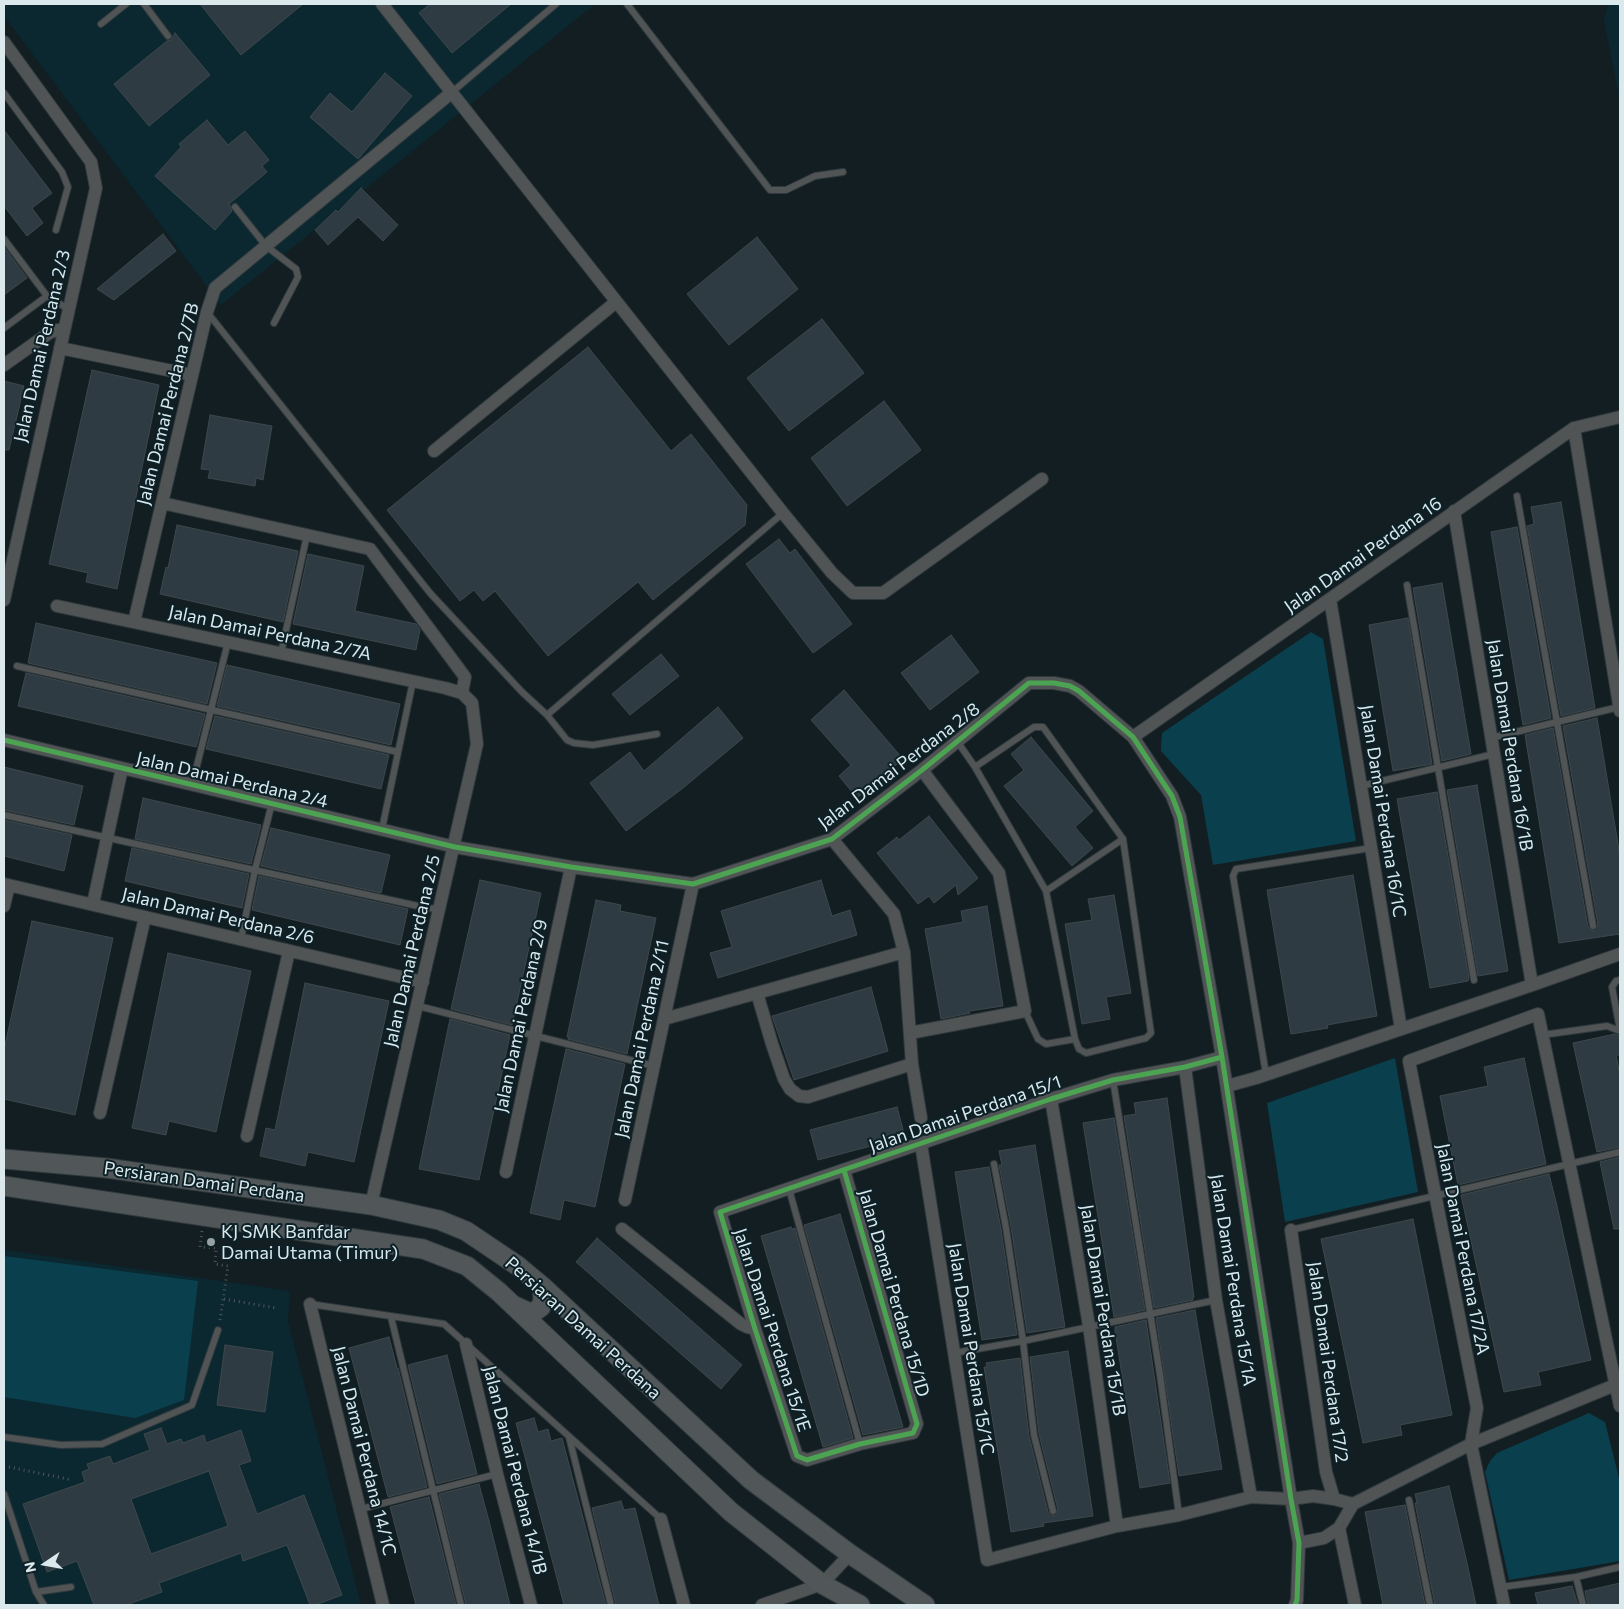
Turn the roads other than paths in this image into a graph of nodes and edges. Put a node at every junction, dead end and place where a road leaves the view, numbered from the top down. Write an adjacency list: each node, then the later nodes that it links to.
1 (126, 4): 6 (lane)
2 (144, 4): 7 (lane)
3 (382, 4): 10 (street)
4 (556, 4): 10 (lane)
5 (627, 4): 11 (lane)
6 (101, 24)
7 (168, 36)
8 (4, 42): 18 (street, Jalan Damai Perdana 2/3)
9 (4, 93): 13 (lane)
10 (451, 93): 15 (street, Jalan Damai Perdana 2/7B); 17 (street)
11 (843, 172)
12 (235, 207): 15 (lane)
13 (56, 230)
14 (4, 239): 16 (lane)
15 (266, 246): 19 (street, Jalan Damai Perdana 2/7B); 20 (lane)
16 (47, 296): 18 (lane); 21 (lane)
17 (616, 302): 28 (street); 33 (street)
18 (68, 309): 22 (street, Jalan Damai Perdana 2/3)
19 (207, 312): 25 (street, Jalan Damai Perdana 2/7B); 48 (lane)
20 (274, 323)
21 (4, 328)
22 (64, 330): 23 (street, Jalan Damai Perdana 2/3); 24 (street)
23 (60, 348): 25 (street); 37 (street, Jalan Damai Perdana 2/3)
24 (4, 365)
25 (192, 375): 31 (street, Jalan Damai Perdana 2/7B)
26 (1620, 417): 27 (street, Jalan Damai Perdana 16)
27 (1574, 428): 32 (street, Jalan Damai Perdana 16); 44 (street)
28 (434, 450)
29 (1042, 480): 33 (street)
30 (1517, 496): 49 (lane)
31 (162, 503): 34 (street); 39 (street, Jalan Damai Perdana 2/7B)
32 (1454, 511): 36 (street, Jalan Damai Perdana 16); 52 (street, Jalan Damai Perdana 16/1B)
33 (783, 514): 48 (lane)
34 (308, 535): 41 (lane); 45 (street)
35 (1407, 585): 58 (lane)
36 (1330, 599): 51 (street, Jalan Damai Perdana 16); 62 (street, Jalan Damai Perdana 16/1C)
37 (4, 600)
38 (57, 606): 39 (street, Jalan Damai Perdana 2/7A)
39 (134, 622): 40 (street, Jalan Damai Perdana 2/7A)
40 (228, 642): 41 (street, Jalan Damai Perdana 2/7A); 47 (lane)
41 (281, 653): 43 (street, Jalan Damai Perdana 2/7A)
42 (17, 666): 47 (lane)
43 (413, 681): 45 (street, Jalan Damai Perdana 2/7A); 55 (lane)
44 (1618, 684): 46 (street)
45 (462, 693): 69 (street, Jalan Damai Perdana 2/5)
46 (1620, 709): 49 (lane)
47 (212, 710): 55 (lane); 61 (lane)
48 (547, 715): 50 (lane)
49 (1557, 722): 52 (lane); 80 (lane)
50 (657, 734)
51 (1133, 737): 54 (street, Jalan Damai Perdana 2/8); 99 (street)
52 (1491, 738): 56 (street, Jalan Damai Perdana 16/1B)
53 (4, 740): 59 (street, Jalan Damai Perdana 2/4)
54 (957, 741): 57 (lane); 60 (street, Jalan Damai Perdana 2/8)
55 (398, 752): 65 (lane)
56 (1494, 754): 58 (lane); 88 (street, Jalan Damai Perdana 16/1B)
57 (975, 767): 68 (lane); 75 (lane)
58 (1438, 767): 62 (lane); 85 (lane)
59 (122, 768): 61 (street, Jalan Damai Perdana 2/4); 66 (street)
60 (922, 770): 67 (street, Jalan Damai Perdana 2/8); 91 (street)
61 (192, 784): 63 (street, Jalan Damai Perdana 2/4)
62 (1361, 786): 70 (street, Jalan Damai Perdana 16/1C)
63 (272, 803): 65 (street, Jalan Damai Perdana 2/4); 72 (lane)
64 (4, 815): 66 (lane)
65 (382, 829): 69 (street, Jalan Damai Perdana 2/4)
66 (108, 837): 72 (lane); 76 (street)
67 (832, 839): 74 (street, Jalan Damai Perdana 2/8); 83 (street)
68 (1123, 839): 75 (lane); 98 (lane)
69 (455, 846): 71 (street, Jalan Damai Perdana 2/8); 78 (street, Jalan Damai Perdana 2/5)
70 (1371, 848): 93 (street, Jalan Damai Perdana 16/1C); 103 (lane)
71 (571, 868): 74 (street, Jalan Damai Perdana 2/8); 97 (street, Jalan Damai Perdana 2/9)
72 (255, 870): 78 (lane); 81 (lane)
73 (6, 884): 76 (street, Jalan Damai Perdana 2/6); 77 (street)
74 (693, 884): 92 (street, Jalan Damai Perdana 2/11)
75 (1046, 891): 98 (lane)
76 (92, 904): 79 (street, Jalan Damai Perdana 2/6)
77 (4, 906)
78 (440, 909): 87 (street, Jalan Damai Perdana 2/5)
79 (145, 917): 81 (street, Jalan Damai Perdana 2/6); 107 (street)
80 (1593, 926)
81 (241, 939): 82 (street, Jalan Damai Perdana 2/6)
82 (289, 950): 87 (street, Jalan Damai Perdana 2/6); 109 (street)
83 (904, 952): 89 (street); 95 (street)
84 (1620, 954): 88 (street)
85 (1474, 980)
86 (1620, 980): 94 (lane)
87 (423, 982): 90 (street, Jalan Damai Perdana 2/5)
88 (1532, 985): 93 (street)
89 (757, 993): 92 (street); 100 (street)
90 (418, 1006): 97 (lane); 121 (street, Jalan Damai Perdana 2/5)
91 (1025, 1012): 95 (street); 98 (lane)
92 (664, 1019): 101 (street, Jalan Damai Perdana 2/11)
93 (1401, 1029): 103 (street)
94 (1620, 1030): 96 (lane)
95 (910, 1032): 100 (street)
96 (1542, 1035): 114 (street); 119 (street, Jalan Damai Perdana 17/2A)
97 (535, 1036): 101 (lane); 116 (street, Jalan Damai Perdana 2/9)
98 (1075, 1039)
99 (1222, 1057): 102 (street, Jalan Damai Perdana 15/1); 105 (street)
100 (912, 1064): 108 (street)
101 (654, 1066): 120 (street, Jalan Damai Perdana 2/11)
102 (1185, 1067): 104 (street, Jalan Damai Perdana 15/1); 126 (street, Jalan Damai Perdana 15/1A)
103 (1266, 1074): 105 (street)
104 (1113, 1080): 106 (street, Jalan Damai Perdana 15/1); 129 (lane)
105 (1227, 1086): 147 (street)
106 (1051, 1099): 110 (street, Jalan Damai Perdana 15/1); 131 (street, Jalan Damai Perdana 15/1B)
107 (100, 1113)
108 (921, 1118)
109 (247, 1136)
110 (921, 1144): 115 (street, Jalan Damai Perdana 15/1); 136 (street, Jalan Damai Perdana 15/1C)
111 (1620, 1152): 114 (lane)
112 (4, 1159): 121 (main road, Persiaran Damai Perdana)
113 (994, 1164): 134 (lane)
114 (1570, 1164): 119 (lane); 137 (street)
115 (844, 1170): 118 (street, Jalan Damai Perdana 15/1); 141 (street, Jalan Damai Perdana 15/1D)
116 (506, 1172)
117 (4, 1186): 128 (main road, Persiaran Damai Perdana)
118 (789, 1188): 122 (street, Jalan Damai Perdana 15/1); 141 (lane)
119 (1435, 1196): 124 (lane); 142 (street, Jalan Damai Perdana 17/2A)
120 (625, 1200)
121 (371, 1205): 125 (main road, Persiaran Damai Perdana)
122 (720, 1212): 132 (street, Jalan Damai Perdana 15/1E)
123 (622, 1229): 132 (street)
124 (1291, 1230): 148 (street, Jalan Damai Perdana 17/2)
125 (542, 1286): 128 (main road); 158 (main road, Persiaran Damai Perdana)
126 (1216, 1300): 129 (lane); 146 (street, Jalan Damai Perdana 15/1A)
127 (310, 1304): 130 (lane); 151 (street, Jalan Damai Perdana 14/1C)
128 (513, 1305): 161 (main road, Persiaran Damai Perdana)
129 (1150, 1314): 131 (lane); 153 (lane)
130 (391, 1316): 135 (lane); 144 (lane)
131 (1089, 1326): 134 (lane); 155 (street, Jalan Damai Perdana 15/1B)
132 (755, 1329): 141 (street, Jalan Damai Perdana 15/1E)
133 (218, 1330): 140 (lane)
134 (1024, 1341): 136 (lane); 152 (lane)
135 (466, 1344): 139 (lane); 143 (street, Jalan Damai Perdana 14/1B)
136 (954, 1353): 155 (street, Jalan Damai Perdana 15/1C)
137 (1618, 1384): 138 (street); 142 (street)
138 (1620, 1406)
139 (568, 1435): 154 (lane); 169 (lane)
140 (4, 1437)
141 (860, 1444)
142 (1471, 1444): 150 (street); 163 (street)
143 (497, 1474): 144 (lane); 168 (street, Jalan Damai Perdana 14/1B)
144 (434, 1490): 151 (lane); 167 (lane)
145 (4, 1494): 164 (lane)
146 (1251, 1497): 147 (street); 153 (street)
147 (1291, 1499): 148 (street); 157 (street)
148 (1334, 1499): 150 (street)
149 (1409, 1500): 176 (lane)
150 (1353, 1504): 156 (street)
151 (361, 1509): 166 (street, Jalan Damai Perdana 14/1C)
152 (1052, 1511)
153 (1179, 1515): 155 (street)
154 (662, 1519): 170 (street)
155 (1116, 1526)
156 (1339, 1528): 157 (street); 175 (street)
157 (1299, 1543): 174 (street)
158 (850, 1554): 161 (street); 173 (main road, Persiaran Damai Perdana)
159 (1620, 1567): 160 (lane)
160 (1576, 1577): 163 (lane); 178 (lane)
161 (822, 1584): 171 (street); 172 (main road, Persiaran Damai Perdana)
162 (71, 1587): 164 (lane)
163 (1500, 1588): 177 (street)
164 (36, 1592): 165 (lane)
165 (44, 1605)
166 (383, 1605)
167 (462, 1605)
168 (532, 1605)
169 (611, 1605)
170 (684, 1605)
171 (762, 1605)
172 (860, 1605)
173 (925, 1605)
174 (1295, 1605)
175 (1355, 1605)
176 (1430, 1605)
177 (1504, 1605)
178 (1583, 1605)

